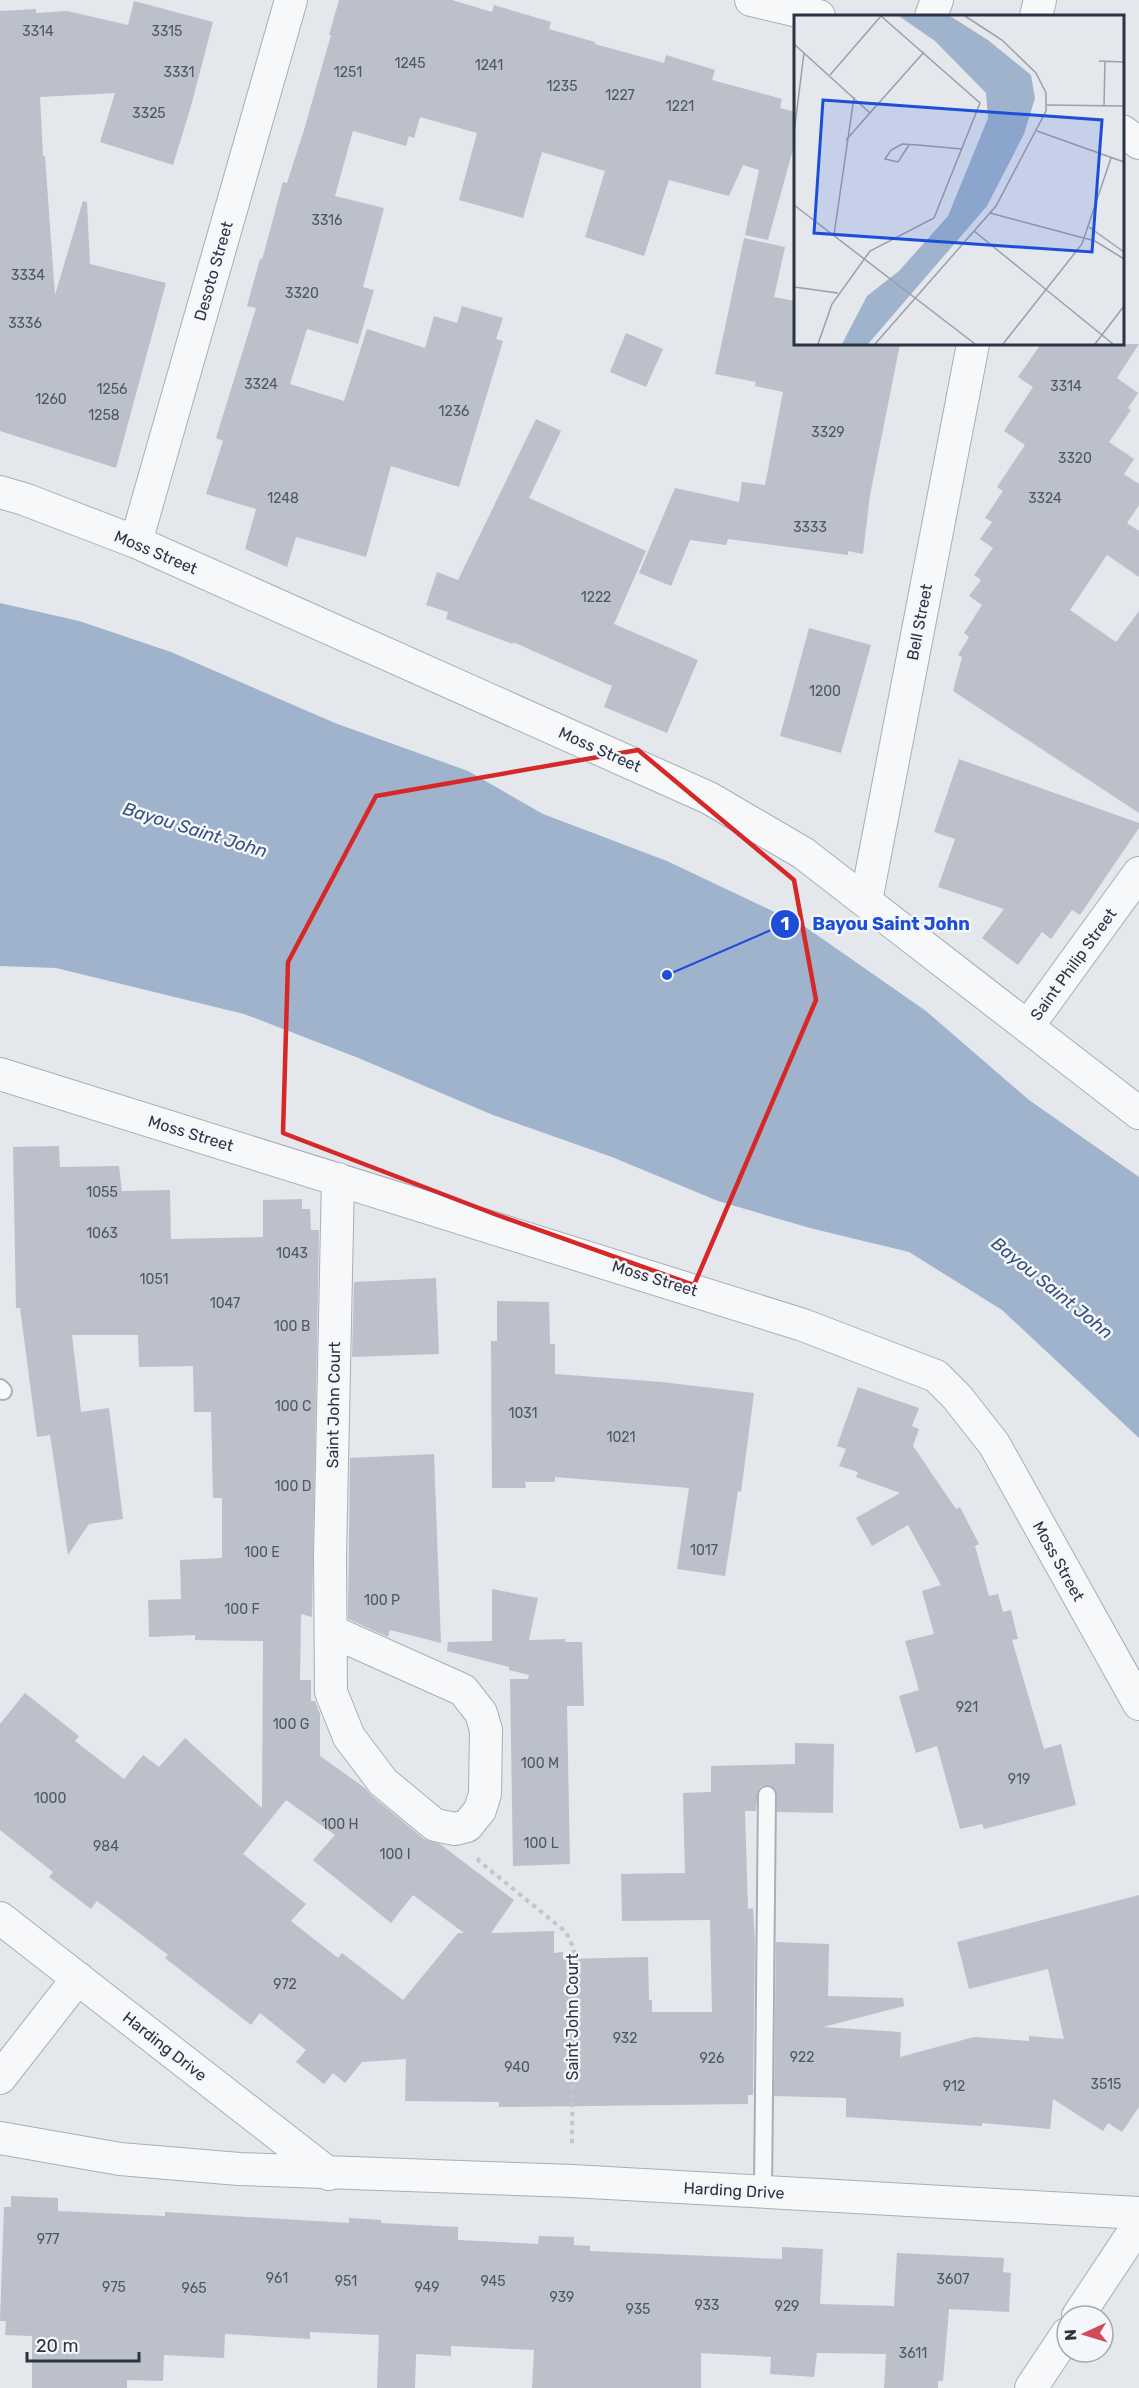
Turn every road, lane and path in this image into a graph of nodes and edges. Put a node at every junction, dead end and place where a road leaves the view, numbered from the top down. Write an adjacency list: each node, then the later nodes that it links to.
1 (291, 0): 12 (street, Desoto Street)
2 (751, 0): 5 (street)
3 (937, 0): 6 (street)
4 (1040, 0): 7 (street)
5 (815, 15)
6 (931, 15)
7 (1036, 15)
8 (1124, 132): 9 (street)
9 (1139, 143)
10 (973, 345): 14 (street, Bell Street)
11 (0, 492): 12 (street, Moss Street)
12 (136, 542): 14 (street, Moss Street)
13 (1139, 873): 15 (street, Saint Philip Street)
14 (866, 901): 15 (street, Moss Street)
15 (1028, 1026): 17 (street, Moss Street)
16 (0, 1074): 18 (street, Moss Street)
17 (1139, 1113)
18 (338, 1179): 19 (street, Saint John Court); 20 (street, Moss Street)
19 (331, 1631): 22 (street, Saint John Court); 22 (street)
20 (1139, 1704)
21 (768, 1795): 29 (lane)
22 (467, 1826): 28 (path, Saint John Court)
23 (0, 1918): 24 (street, Harding Drive)
24 (78, 1978): 25 (street); 27 (street, Harding Drive)
25 (0, 2078)
26 (0, 2138): 27 (street, Harding Drive)
27 (329, 2174): 28 (street, Harding Drive)
28 (572, 2181): 29 (street, Harding Drive)
29 (763, 2192): 30 (street, Harding Drive)
30 (1139, 2213)
31 (1139, 2224): 32 (street)
32 (1086, 2304)
33 (1055, 2352): 34 (street)
34 (1031, 2388)

